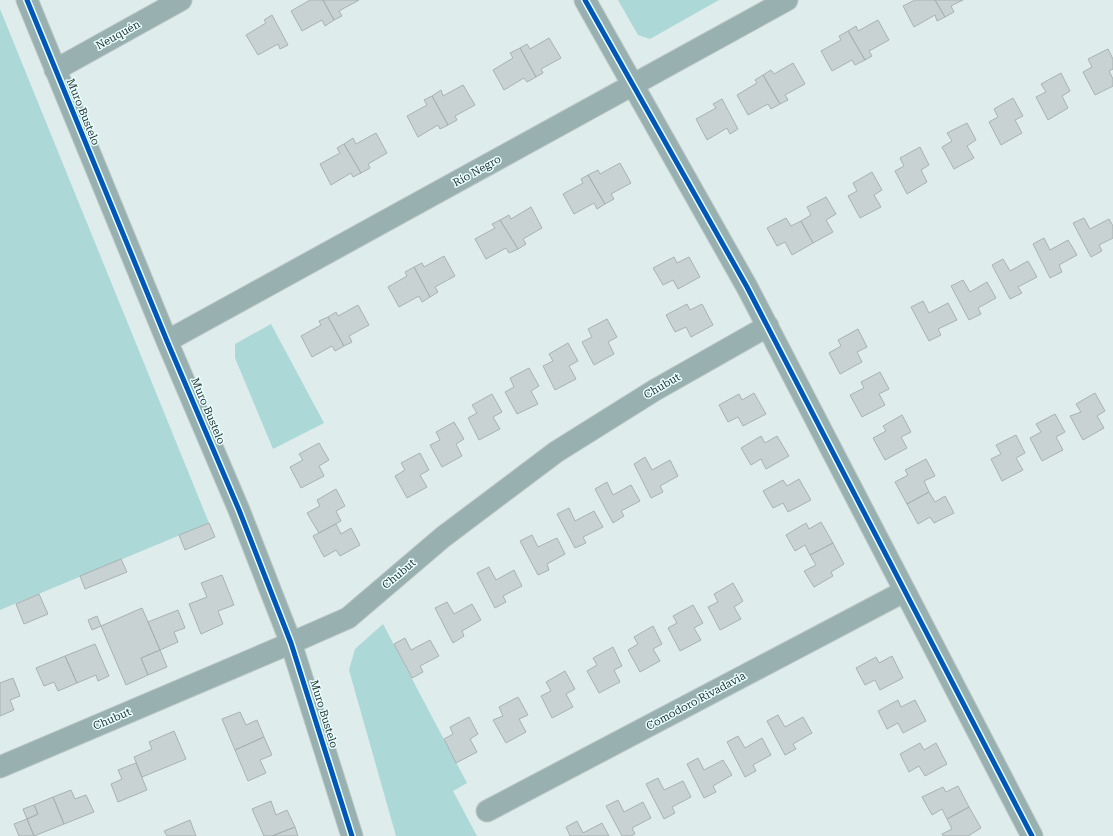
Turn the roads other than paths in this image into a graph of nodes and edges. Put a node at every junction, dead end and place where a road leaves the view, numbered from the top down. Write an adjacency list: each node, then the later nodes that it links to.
1 (27, 0): 5 (street, Muro Bustelo)
2 (181, 0): 5 (street, Neuquén)
3 (585, 0): 6 (street)
4 (787, 0): 6 (street, Río Negro)
5 (55, 70): 8 (street, Muro Bustelo)
6 (633, 85): 7 (street); 8 (street, Río Negro)
7 (768, 326): 9 (street); 10 (street, Chubut)
8 (167, 341): 10 (street, Muro Bustelo)
9 (905, 591): 12 (street, Comodoro Rivadavia); 14 (street)
10 (291, 643): 11 (street, Chubut); 13 (street, Muro Bustelo)
11 (0, 767)
12 (487, 811)
13 (352, 836)
14 (1032, 836)

